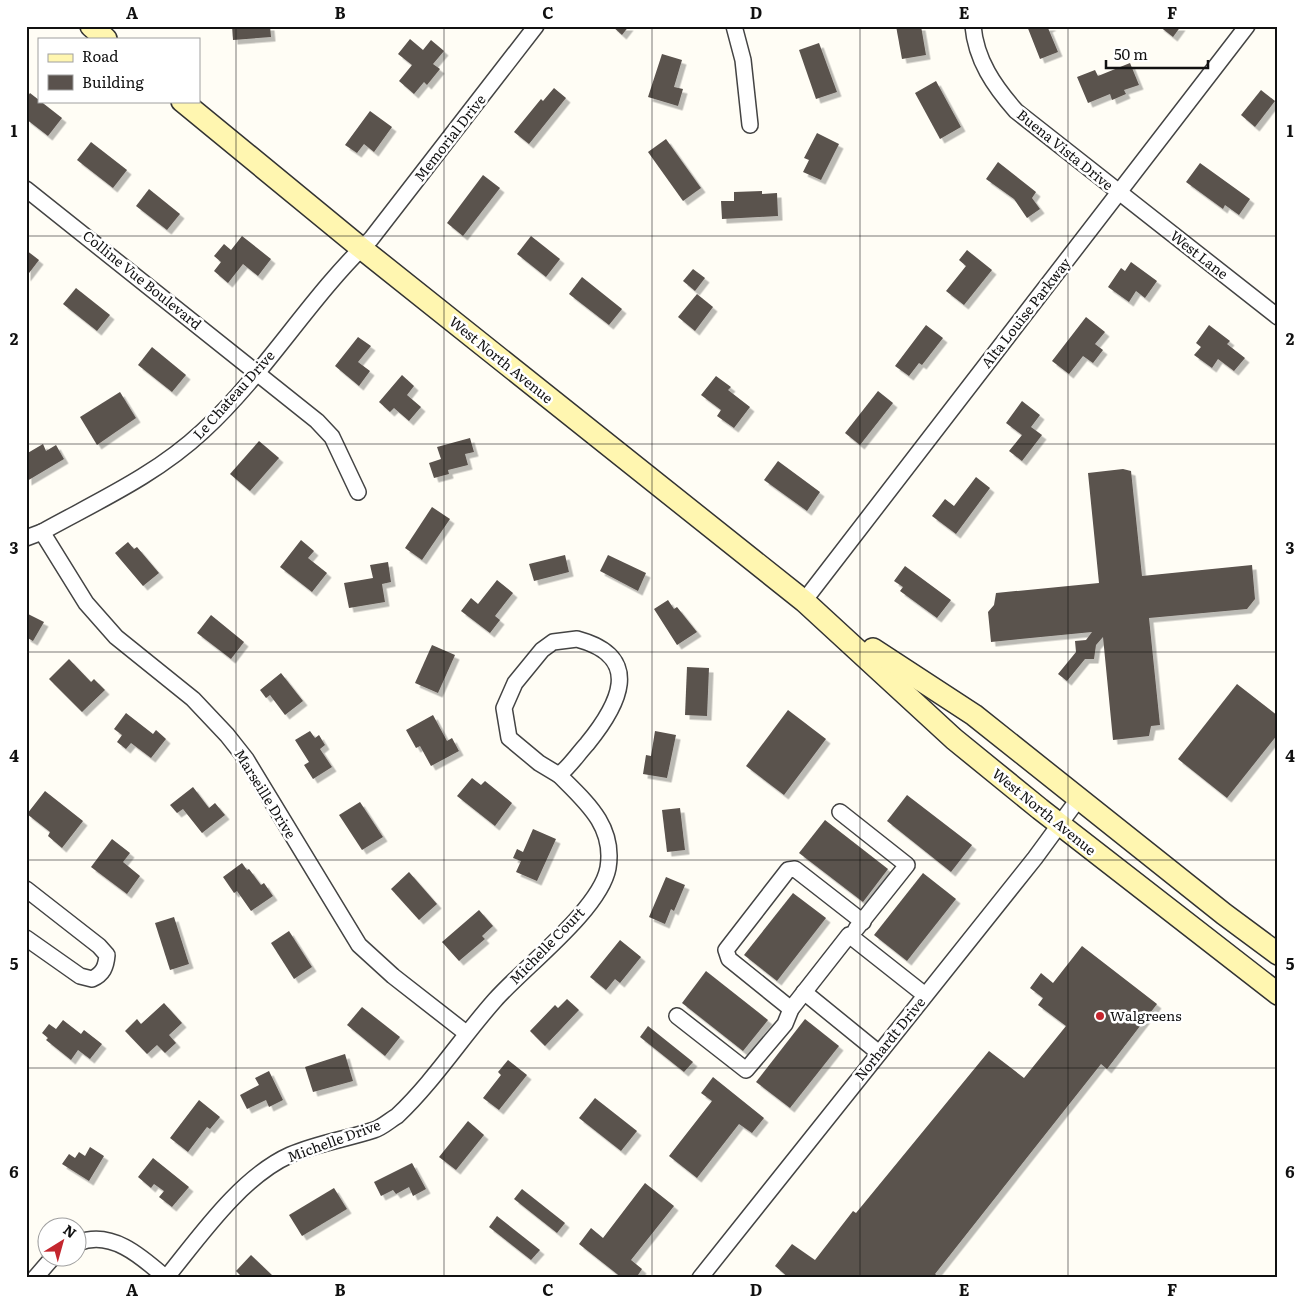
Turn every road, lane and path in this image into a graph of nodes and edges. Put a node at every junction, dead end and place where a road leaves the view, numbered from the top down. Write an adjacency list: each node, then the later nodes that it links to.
1 (90, 26): 6 (main road)
2 (536, 26): 11 (street, Memorial Drive)
3 (734, 26): 8 (street)
4 (974, 26): 10 (street, Buena Vista Drive)
5 (1247, 26): 10 (street, Alta Louise Parkway)
6 (105, 38)
7 (183, 102): 11 (main road, West North Avenue)
8 (750, 125)
9 (26, 188): 13 (street, Colline Vue Boulevard)
10 (1120, 194): 12 (street, West Lane); 17 (street, Alta Louise Parkway)
11 (361, 248): 13 (street, Le Chateau Drive); 17 (main road, West North Avenue)
12 (1278, 317)
13 (257, 372): 14 (street, Colline Vue Boulevard); 15 (street, Le Chateau Drive)
14 (358, 492)
15 (42, 532): 16 (street, Le Chateau Drive); 33 (street, Marseille Drive)
16 (26, 538)
17 (804, 601): 18 (main road, West North Avenue)
18 (822, 616): 20 (main road, West North Avenue); 22 (main road, West North Avenue)
19 (559, 775): 19 (street, Michelle Court); 33 (street, Michelle Court)
20 (1079, 798): 22 (street, Norhardt Drive); 27 (main road, West North Avenue)
21 (840, 812): 24 (street)
22 (1060, 825): 29 (main road, West North Avenue); 30 (street, Norhardt Drive)
23 (26, 889): 26 (street)
24 (863, 922): 25 (street); 31 (street)
25 (849, 935): 28 (street); 30 (street)
26 (26, 938)
27 (1278, 954)
28 (804, 992): 31 (street); 34 (street)
29 (1278, 994)
30 (925, 995): 34 (street, Norhardt Drive)
31 (791, 1008): 32 (street)
32 (678, 1016)
33 (466, 1033): 38 (street, Michelle Drive)
34 (879, 1053): 39 (street, Norhardt Drive)
35 (88, 1240): 38 (street)
36 (45, 1266): 37 (street)
37 (35, 1278)
38 (166, 1278)
39 (700, 1278)

